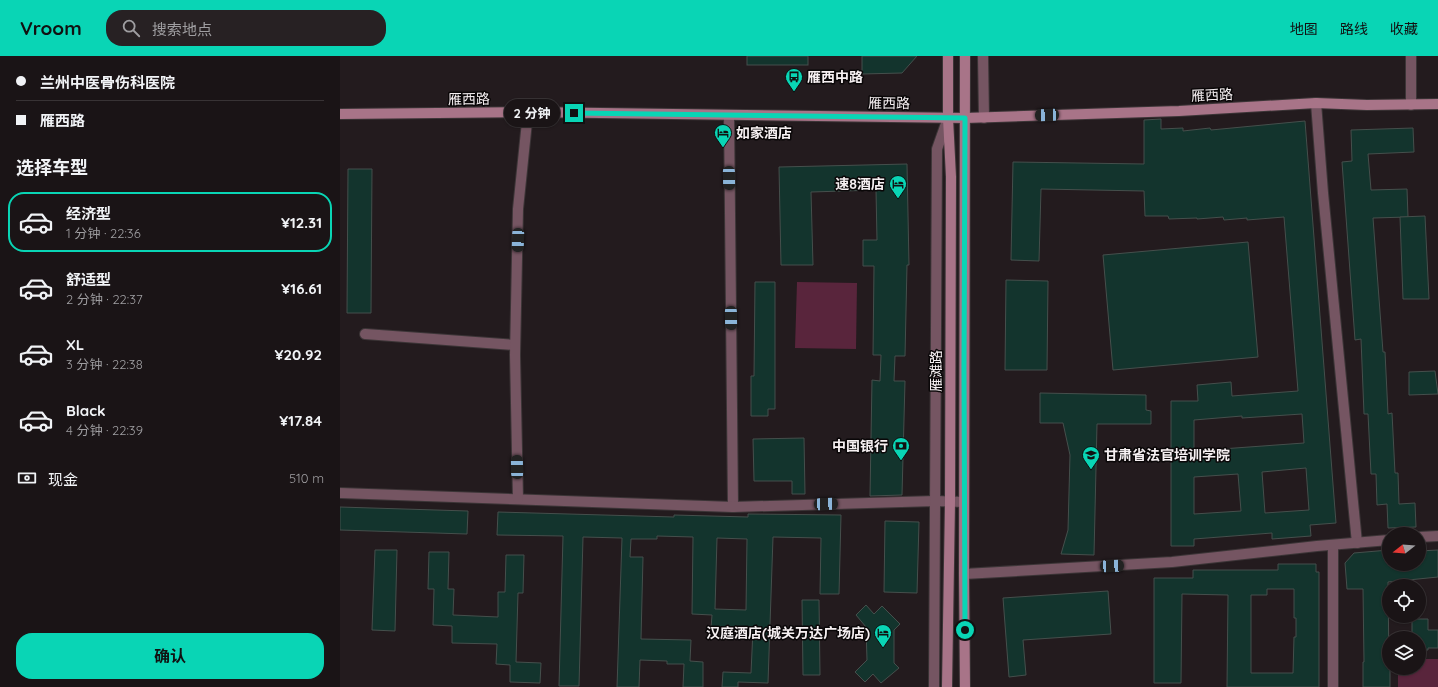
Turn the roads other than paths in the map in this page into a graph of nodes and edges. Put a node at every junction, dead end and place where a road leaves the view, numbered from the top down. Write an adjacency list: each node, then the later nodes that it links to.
1 (948, 56): 11 (main road, 雁滩路)
2 (965, 56): 12 (main road, 雁滩路)
3 (983, 56): 13 (street)
4 (1411, 56): 7 (street)
5 (1316, 103): 7 (main road, 雁西路); 13 (main road, 雁西路); 25 (street)
6 (1438, 104): 7 (main road, 雁西路)
7 (1411, 105)
8 (528, 112): 9 (main road, 雁西路); 10 (main road, 雁西路); 15 (street)
9 (340, 114)
10 (729, 115): 11 (main road, 雁西路); 21 (street)
11 (948, 118): 12 (main road, 雁西路); 18 (street); 19 (main road, 雁滩路)
12 (965, 118): 13 (main road, 雁西路); 20 (main road, 雁滩路)
13 (984, 118)
14 (365, 334): 15 (street)
15 (515, 345): 17 (street)
16 (340, 493): 17 (street)
17 (518, 499): 21 (street)
18 (935, 501): 19 (street); 21 (street); 28 (street)
19 (950, 502): 20 (street); 29 (main road, 雁滩路)
20 (964, 502): 27 (main road, 雁滩路)
21 (734, 507)
22 (1438, 536): 23 (street)
23 (1426, 537)
24 (1382, 541): 25 (street)
25 (1357, 543): 26 (street)
26 (1333, 545): 27 (street); 31 (street)
27 (964, 574): 30 (main road, 雁滩路)
28 (934, 687)
29 (947, 687)
30 (965, 687)
31 (1333, 687)

